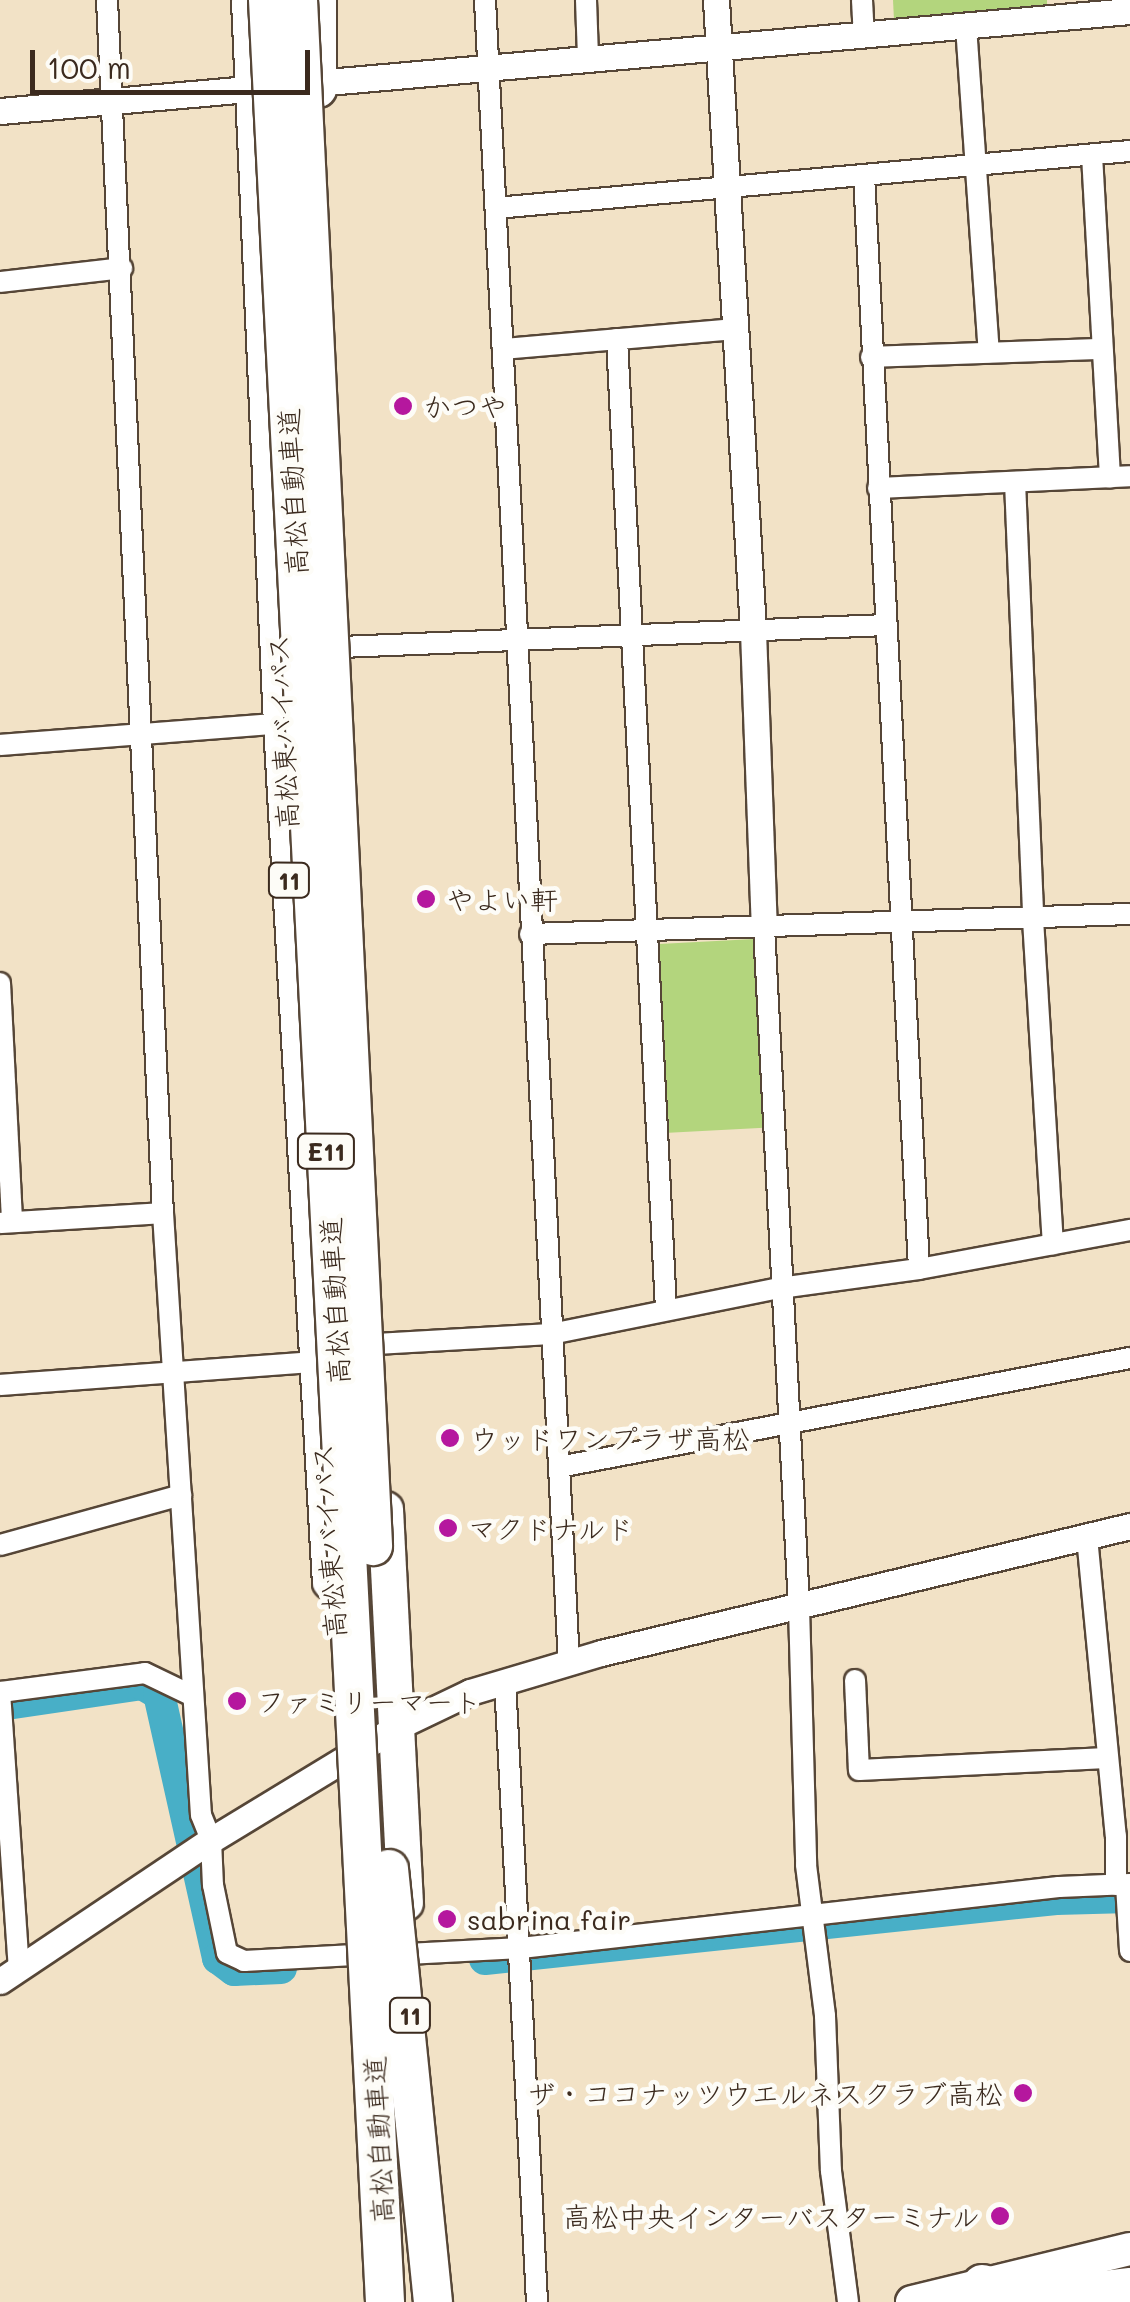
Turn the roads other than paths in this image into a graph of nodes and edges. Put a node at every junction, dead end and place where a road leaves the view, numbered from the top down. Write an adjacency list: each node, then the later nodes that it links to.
1 (107, 0): 18 (street)
2 (249, 0): 17 (highway, 高松東バイパス / 11)
3 (268, 0): 95 (highway, 高松自動車道 / E11, bridge)
4 (298, 0): 83 (highway, 高松自動車道 / E11, bridge)
5 (318, 0): 16 (highway, 高松東バイパス / 11)
6 (485, 0): 15 (street)
7 (586, 0): 14 (street)
8 (716, 0): 13 (street)
9 (862, 0): 12 (street)
10 (1128, 7): 11 (street)
11 (966, 26): 12 (street); 22 (street)
12 (864, 35): 13 (street)
13 (720, 47): 14 (street); 24 (street)
14 (588, 58): 15 (street)
15 (488, 66): 16 (street); 25 (street)
16 (317, 81): 17 (street); 41 (highway, 高松東バイパス / 11)
17 (252, 86): 18 (street); 43 (highway, 高松東バイパス / 11)
18 (112, 101): 19 (street); 26 (street)
19 (0, 111)
20 (1130, 151): 21 (street)
21 (1092, 154): 22 (street); 31 (street)
22 (974, 166): 23 (street); 32 (street)
23 (864, 175): 24 (street); 33 (street)
24 (728, 188): 25 (street); 28 (street)
25 (496, 208): 30 (street)
26 (122, 268): 27 (street); 44 (street)
27 (0, 282)
28 (734, 329): 29 (street); 38 (street)
29 (617, 339): 30 (street); 39 (street)
30 (503, 349): 40 (street)
31 (1102, 349): 32 (street); 34 (street)
32 (989, 352): 33 (street)
33 (870, 357): 36 (street)
34 (1120, 477): 35 (street)
35 (1015, 482): 36 (street); 47 (street)
36 (878, 488): 37 (street)
37 (886, 624): 38 (street); 48 (street)
38 (753, 631): 39 (street); 49 (street)
39 (631, 633): 40 (street); 50 (street)
40 (515, 637): 41 (street); 51 (street)
41 (341, 647): 42 (highway, 高松東バイパス / 11)
42 (344, 721): 43 (street); 61 (highway, 高松東バイパス / 11)
43 (280, 723): 44 (street); 63 (highway, 高松東バイパス / 11)
44 (139, 732): 45 (street); 53 (street)
45 (0, 745)
46 (1130, 914): 47 (street)
47 (1033, 918): 48 (street); 56 (street)
48 (898, 924): 49 (street); 57 (street)
49 (764, 927): 50 (street); 58 (street)
50 (646, 928): 51 (street); 59 (street)
51 (530, 934): 60 (street)
52 (0, 983): 54 (street)
53 (163, 1213): 54 (street); 64 (street)
54 (6, 1223)
55 (1130, 1230): 56 (street)
56 (1052, 1244): 57 (street)
57 (918, 1269): 58 (street)
58 (780, 1288): 59 (street); 66 (street)
59 (666, 1308): 60 (street)
60 (551, 1334): 61 (street); 67 (street)
61 (376, 1344): 78 (highway, 高松東バイパス / 11)
62 (1130, 1358): 66 (street)
63 (315, 1362): 64 (street); 80 (highway, 高松東バイパス / 11)
64 (173, 1372): 65 (street); 68 (street)
65 (0, 1385)
66 (790, 1426): 67 (street); 72 (street)
67 (559, 1467): 73 (street)
68 (181, 1495): 71 (street); 76 (street)
69 (1130, 1526): 70 (street)
70 (1087, 1537): 72 (street); 79 (street)
71 (0, 1545)
72 (799, 1607): 73 (street); 85 (street)
73 (569, 1663): 75 (street)
74 (855, 1680): 79 (street)
75 (505, 1681): 78 (street); 88 (street)
76 (193, 1696): 77 (street); 82 (street)
77 (1, 1698): 90 (street)
78 (397, 1727): 80 (street); 87 (highway, 高松東バイパス / 11)
79 (1108, 1758): 81 (street)
80 (343, 1759): 82 (street); 89 (highway, 高松東バイパス / 11)
81 (1123, 1836): 84 (street)
82 (200, 1848): 89 (street); 90 (street)
83 (389, 1869): 96 (highway, 高松自動車道 / E11, bridge); 98 (highway, bridge)
84 (1125, 1889): 85 (street); 86 (street)
85 (811, 1922): 88 (street); 100 (street)
86 (1130, 1951)
87 (407, 1954): 88 (street); 97 (highway, 高松東バイパス / 11)
88 (521, 1954): 99 (street)
89 (354, 1955): 94 (highway, 高松東バイパス / 11)
90 (9, 1975)
91 (1130, 2249): 93 (main road)
92 (1130, 2287): 93 (highway)
93 (967, 2292): 101 (main road)
94 (371, 2302)
95 (385, 2302)
96 (408, 2302)
97 (425, 2302)
98 (434, 2302)
99 (538, 2302)
100 (848, 2302)
101 (912, 2302)

